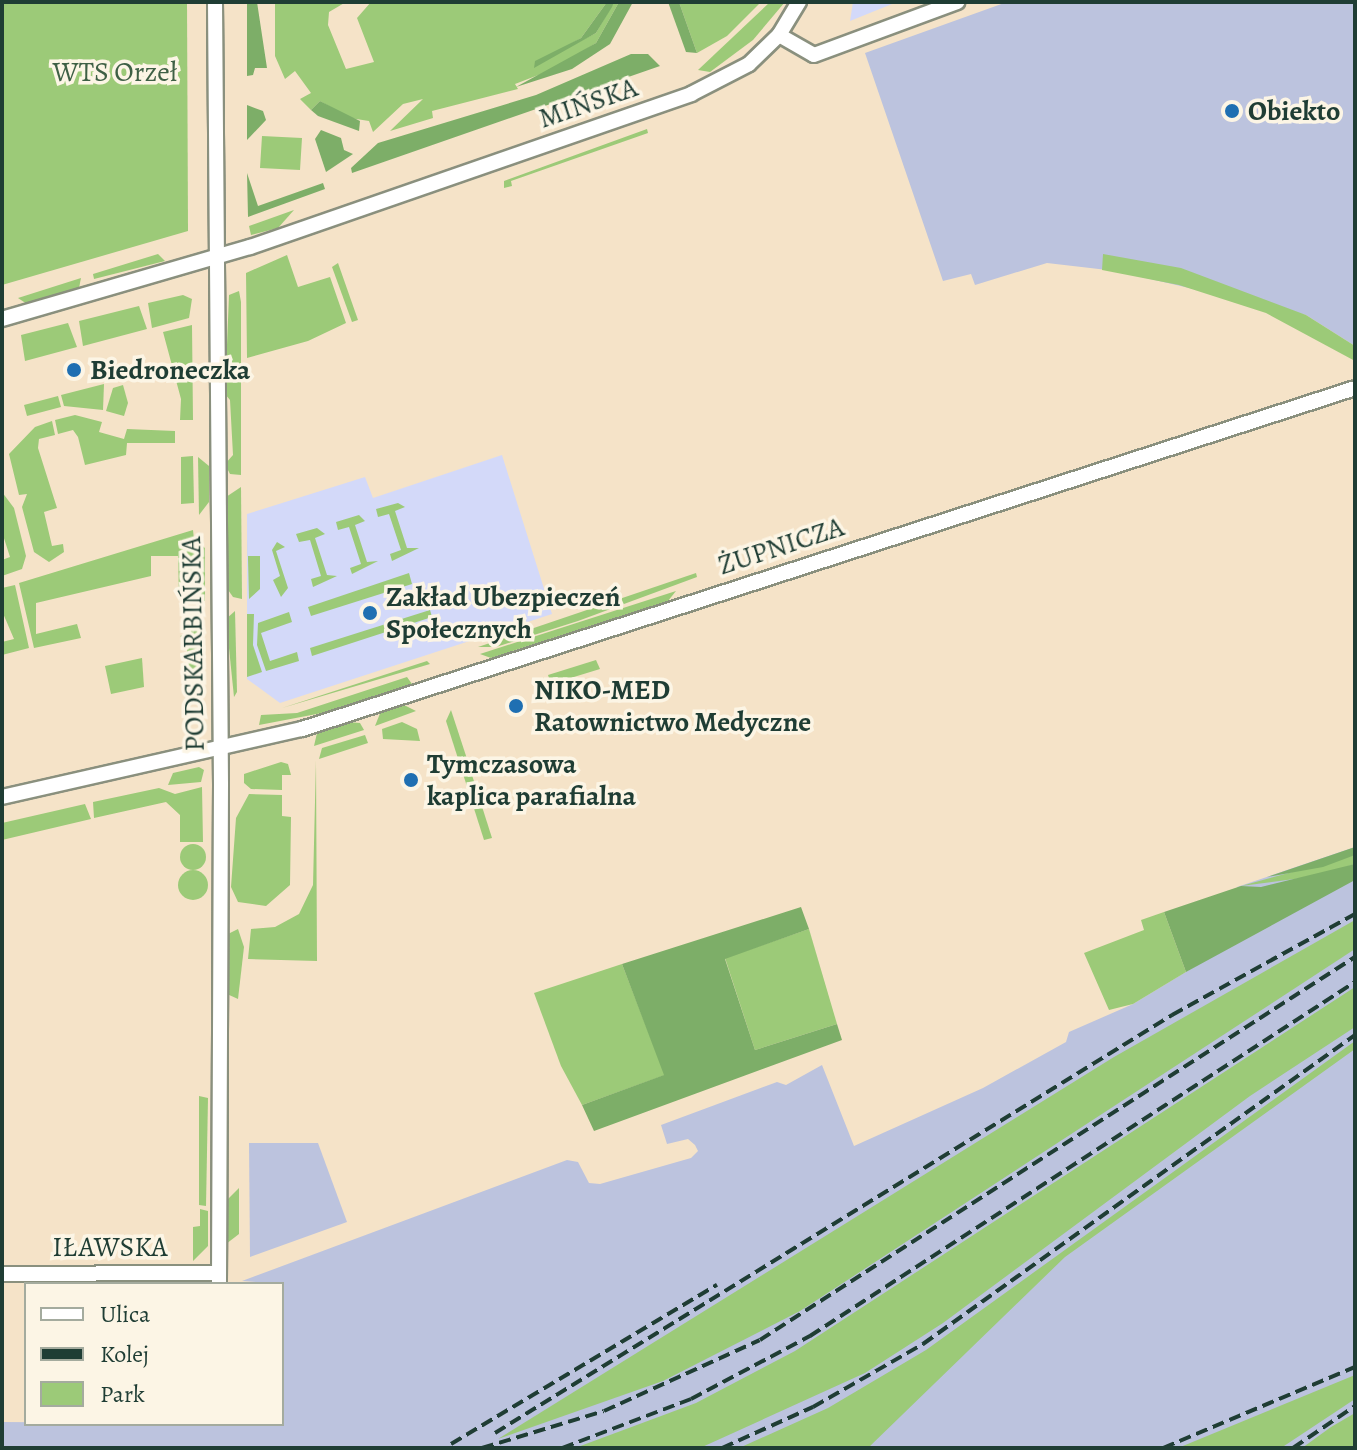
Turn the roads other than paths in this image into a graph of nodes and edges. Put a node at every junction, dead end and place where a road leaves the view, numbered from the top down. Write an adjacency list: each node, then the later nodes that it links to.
1 (215, 2): 5 (street, PODSKARBIŃSKA)
2 (799, 2): 4 (street, MIŃSKA)
3 (957, 2): 4 (street)
4 (779, 35): 5 (street, MIŃSKA)
5 (217, 257): 6 (street, MIŃSKA); 8 (street, PODSKARBIŃSKA)
6 (2, 319)
7 (1355, 388): 8 (street, ŻUPNICZA)
8 (221, 745): 9 (street, ŻUPNICZA); 11 (street, PODSKARBIŃSKA)
9 (2, 797)
10 (2, 1274): 11 (street, IŁAWSKA)
11 (219, 1278)

